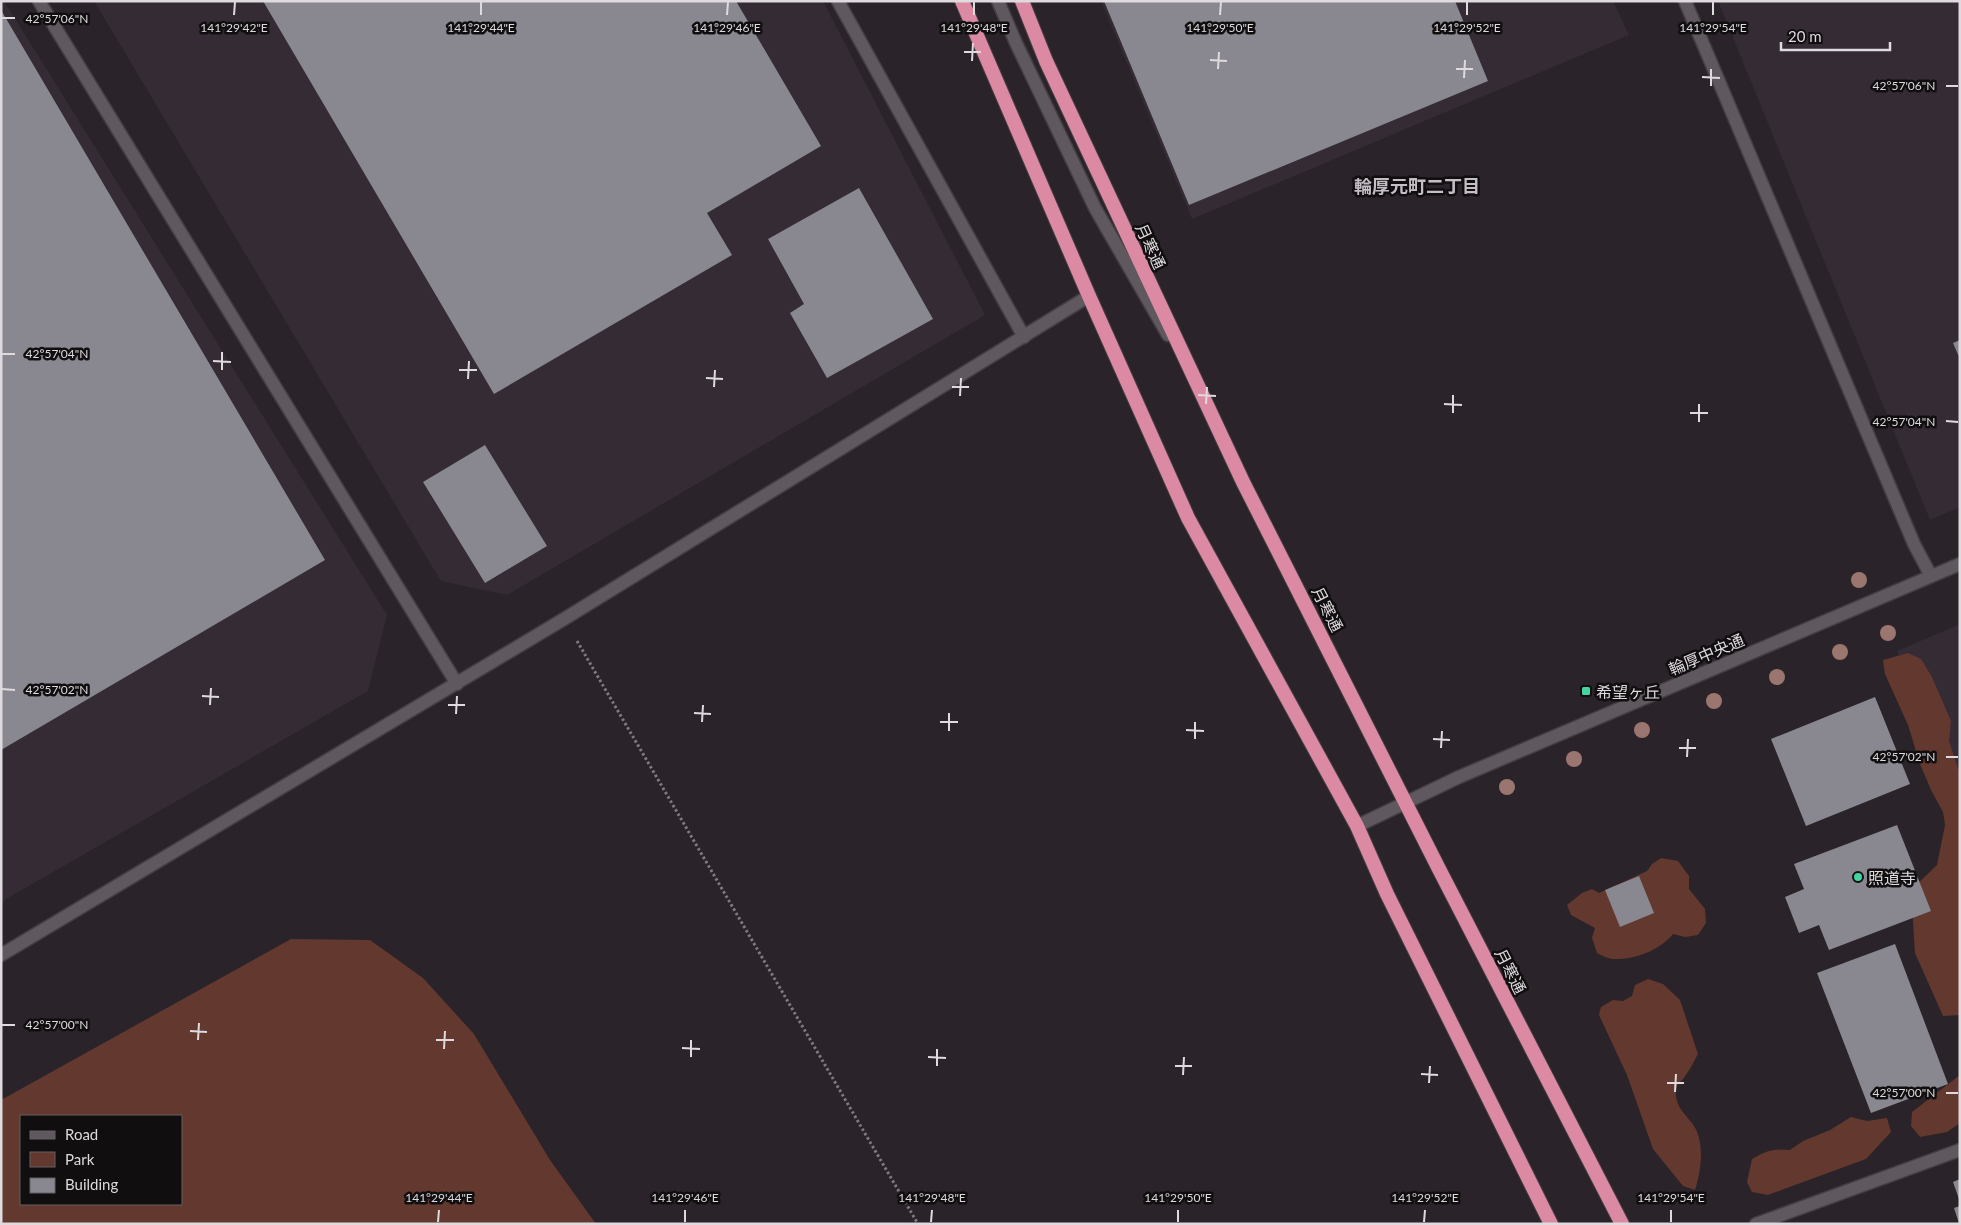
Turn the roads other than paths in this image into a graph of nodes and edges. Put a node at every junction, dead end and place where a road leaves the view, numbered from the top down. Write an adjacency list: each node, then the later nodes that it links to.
1 (39, 1): 12 (street)
2 (838, 1): 8 (street)
3 (962, 1): 7 (highway)
4 (998, 1): 9 (street)
5 (1022, 1): 9 (highway, 月寒通)
6 (1685, 1): 11 (street)
7 (1089, 296): 8 (street); 14 (highway)
8 (1024, 337): 12 (street)
9 (1195, 381): 13 (highway, 月寒通)
10 (1960, 564): 11 (street, 輪厚中央通)
11 (1931, 576): 13 (street, 輪厚中央通)
12 (458, 684): 15 (street)
13 (1406, 802): 14 (street, 輪厚中央通); 18 (highway, 月寒通)
14 (1357, 826): 17 (highway)
15 (1, 955)
16 (1960, 1150): 19 (street)
17 (1551, 1224)
18 (1622, 1224)
19 (1756, 1224)

